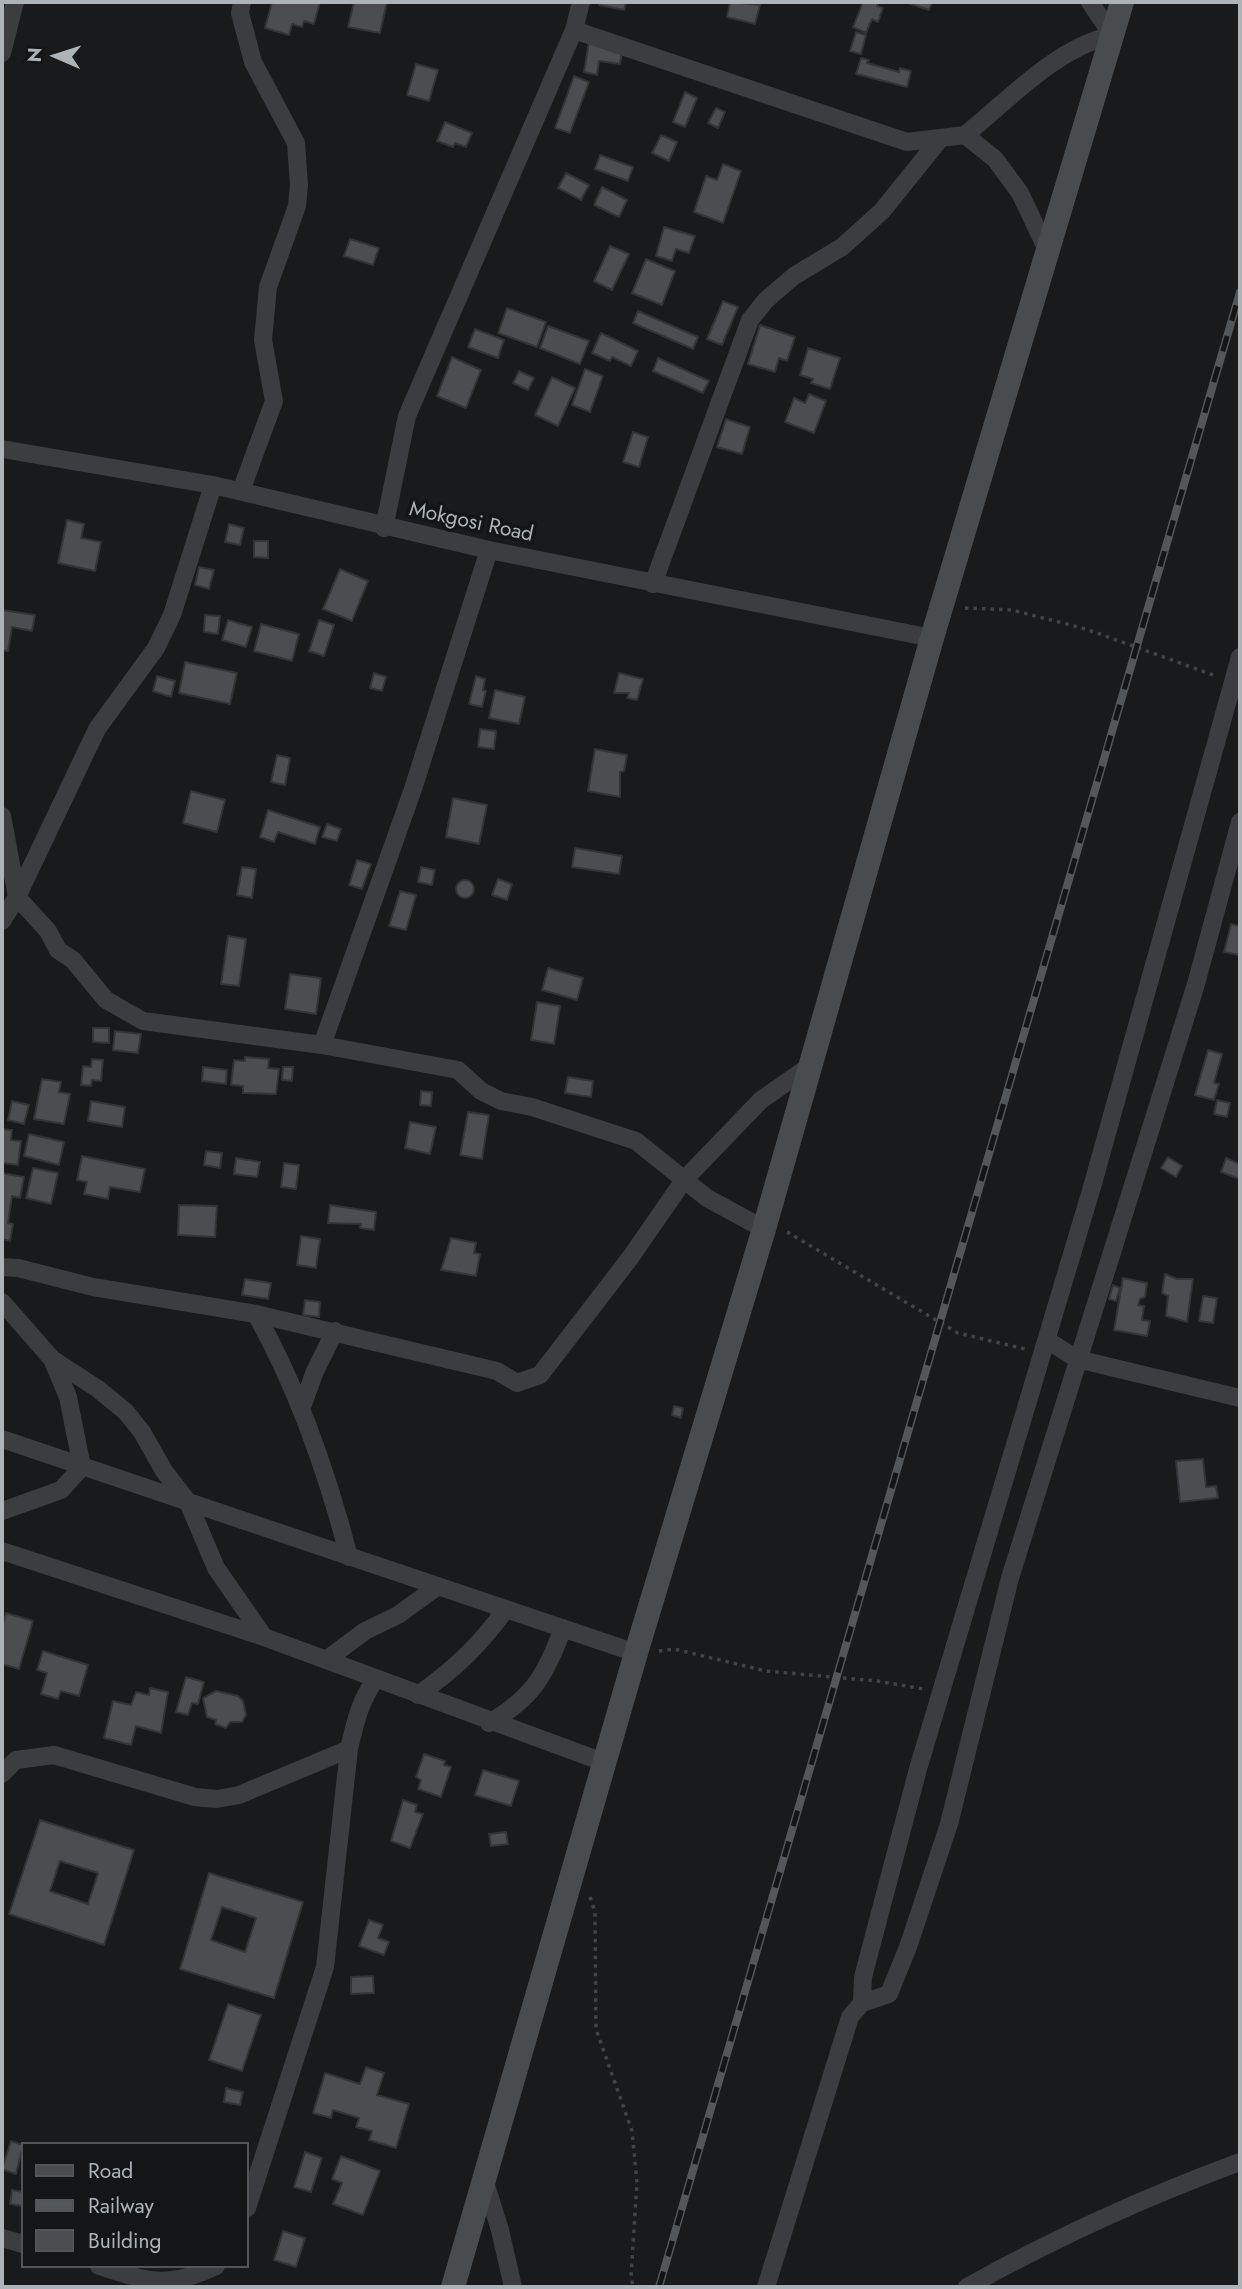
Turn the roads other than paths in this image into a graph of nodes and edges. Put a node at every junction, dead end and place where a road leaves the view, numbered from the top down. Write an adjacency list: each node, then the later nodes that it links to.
1 (15, 2): 8 (street)
2 (242, 2): 14 (street)
3 (581, 2): 6 (street)
4 (1090, 2): 7 (street)
5 (1122, 2): 7 (street)
6 (574, 30): 10 (street); 15 (street)
7 (1112, 35): 9 (street); 11 (street)
8 (2, 53)
9 (965, 135): 10 (street); 11 (street)
10 (940, 139): 17 (street)
11 (1048, 252): 18 (street)
12 (2, 449): 13 (street, Mokgosi Road)
13 (213, 485): 14 (street, Mokgosi Road); 23 (street)
14 (241, 491): 15 (street, Mokgosi Road)
15 (384, 527): 16 (street, Mokgosi Road)
16 (489, 550): 17 (street, Mokgosi Road); 25 (street)
17 (653, 584): 18 (street, Mokgosi Road)
18 (932, 638): 26 (street)
19 (1240, 657): 20 (street)
20 (1237, 683): 33 (street)
21 (2, 816): 23 (street)
22 (1240, 822): 35 (street)
23 (17, 897): 24 (street); 25 (street)
24 (2, 920)
25 (322, 1045): 27 (street)
26 (810, 1066): 27 (street); 28 (street)
27 (684, 1181): 28 (street); 32 (street)
28 (764, 1229): 48 (street)
29 (2, 1267): 31 (street)
30 (2, 1302): 34 (street)
31 (256, 1314): 32 (street); 37 (street)
32 (335, 1331): 37 (street)
33 (1045, 1347): 35 (street); 56 (street)
34 (52, 1359): 39 (street); 40 (street)
35 (1077, 1359): 36 (street); 56 (street)
36 (1240, 1398)
37 (302, 1407): 43 (street)
38 (2, 1439): 39 (street)
39 (82, 1467): 40 (street); 41 (street)
40 (188, 1502): 43 (street); 47 (street)
41 (2, 1511)
42 (2, 1551): 47 (street)
43 (349, 1556): 44 (street)
44 (438, 1586): 45 (street); 49 (street)
45 (506, 1609): 46 (street); 51 (street)
46 (563, 1628): 48 (street); 52 (street)
47 (264, 1637): 49 (street)
48 (636, 1653): 54 (street)
49 (326, 1660): 50 (street)
50 (376, 1679): 51 (street); 53 (street)
51 (418, 1695): 52 (street)
52 (489, 1723): 54 (street)
53 (349, 1749): 55 (street); 59 (street)
54 (606, 1763): 58 (street)
55 (2, 1774)
56 (862, 2003): 66 (street)
57 (1240, 2162): 67 (street)
58 (484, 2179): 64 (street); 65 (street)
59 (248, 2205)
60 (2, 2238): 61 (street)
61 (21, 2243)
62 (106, 2268): 63 (street)
63 (212, 2268)
64 (453, 2287)
65 (513, 2287)
66 (766, 2287)
67 (967, 2287)

